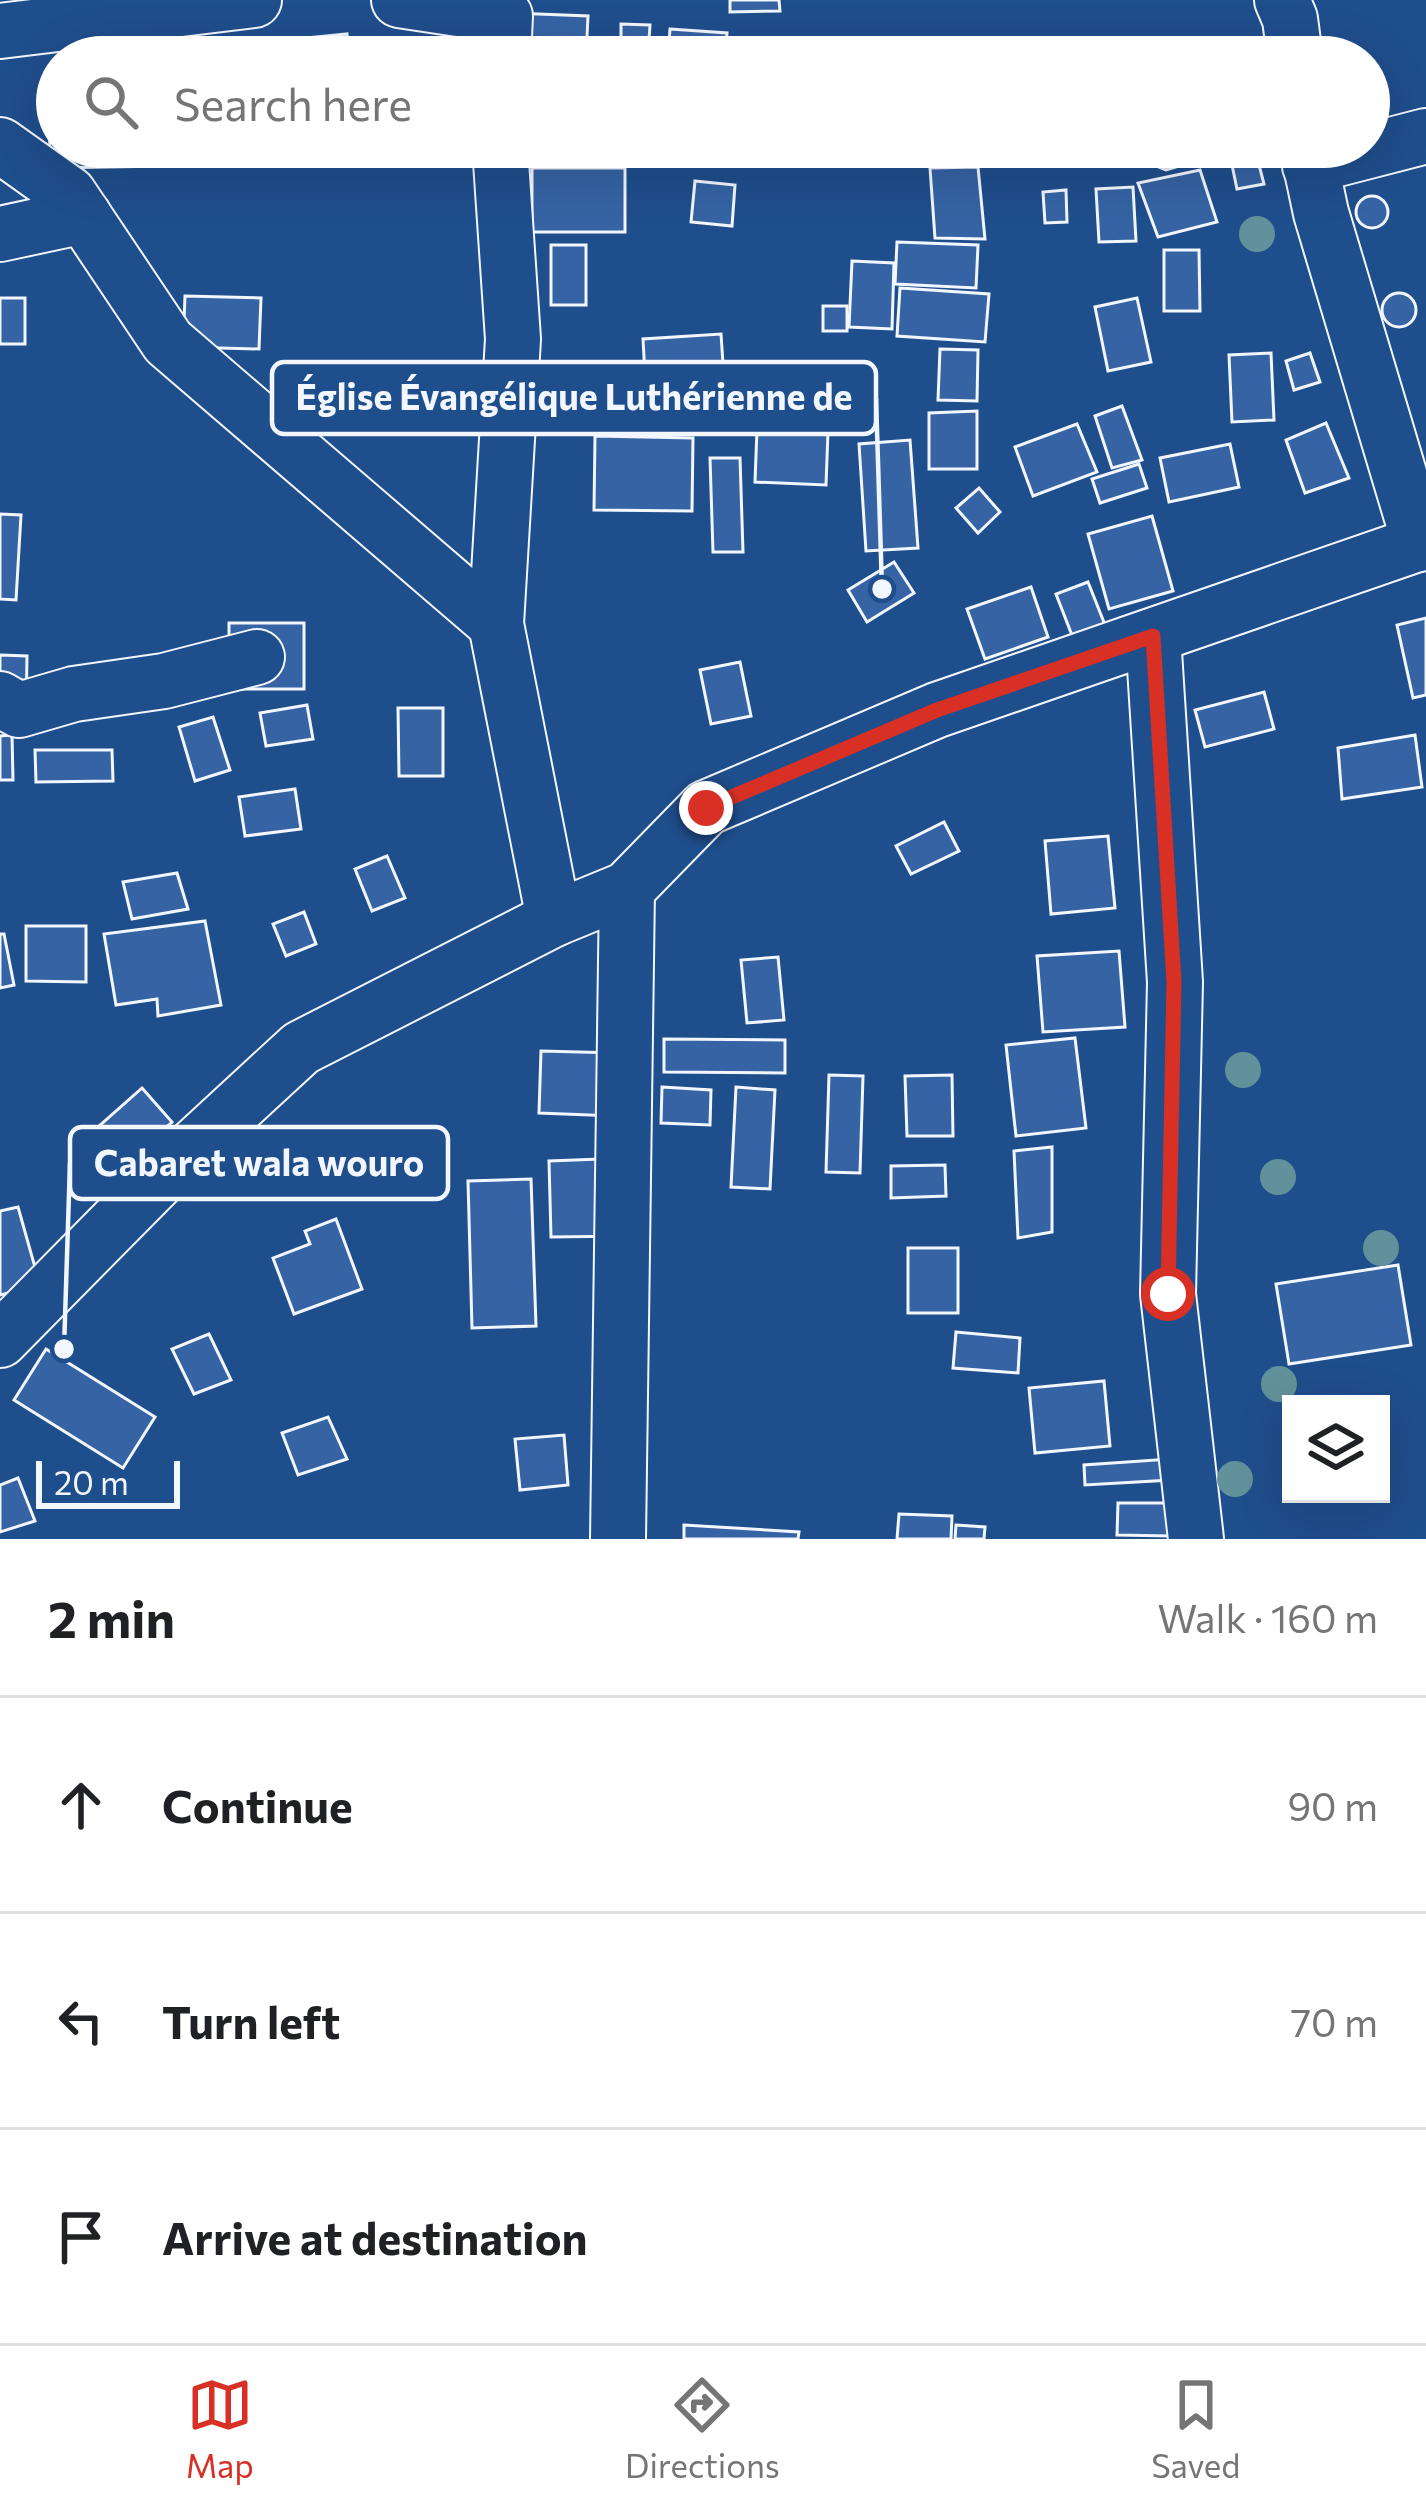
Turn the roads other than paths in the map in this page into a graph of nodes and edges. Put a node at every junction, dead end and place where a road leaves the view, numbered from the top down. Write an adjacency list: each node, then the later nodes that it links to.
1 (254, 0): 5 (street)
2 (399, 0): 4 (street)
3 (1282, 0): 6 (street)
4 (504, 24)
5 (0, 31)
6 (1292, 36)
7 (1426, 136): 8 (street)
8 (1390, 142)
9 (0, 146): 12 (street)
10 (502, 168): 15 (street)
11 (1312, 168): 14 (street)
12 (84, 216): 13 (street); 15 (street)
13 (0, 234)
14 (1423, 543): 16 (street)
15 (496, 624): 20 (street)
16 (1153, 636): 19 (street); 23 (street)
17 (256, 657): 18 (street)
18 (0, 699)
19 (627, 889): 20 (street); 22 (street)
20 (554, 919): 21 (street)
21 (0, 1340)
22 (617, 1539)
23 (1196, 1539)

